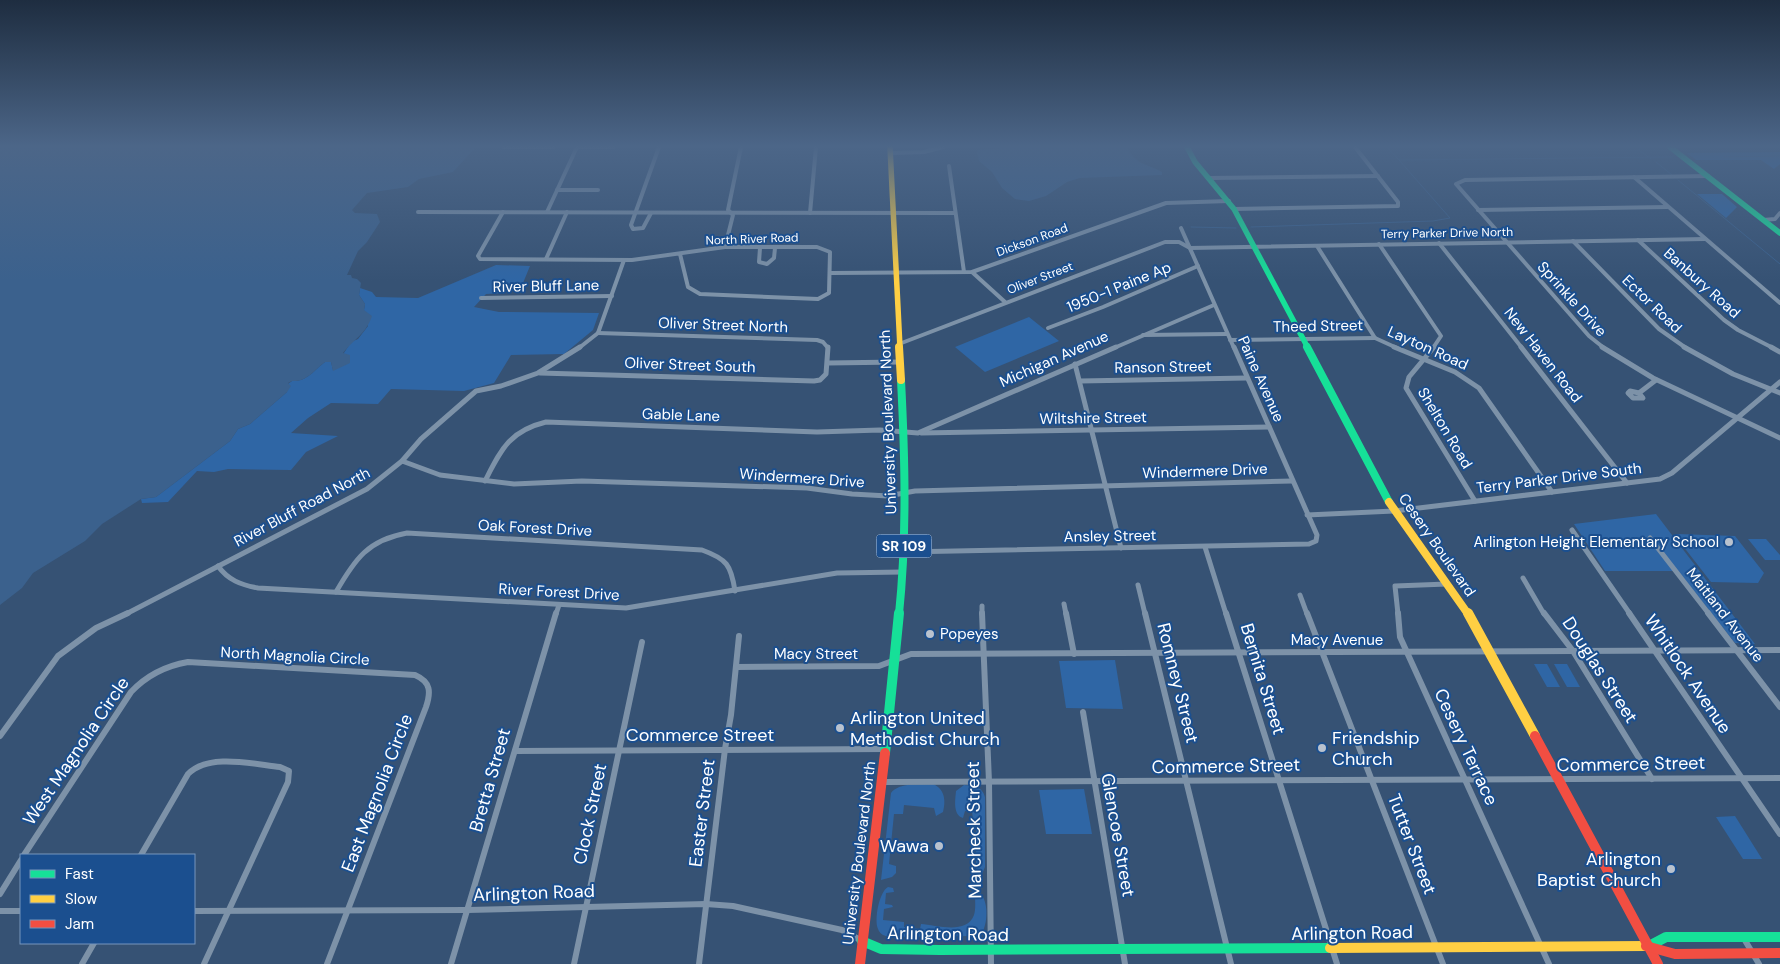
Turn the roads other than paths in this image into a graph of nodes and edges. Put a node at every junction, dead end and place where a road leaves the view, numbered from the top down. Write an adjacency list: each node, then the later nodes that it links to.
1 (556, 192): 18 (street)
2 (644, 192): 20 (street)
3 (732, 192): 22 (street)
4 (812, 192): 23 (street)
5 (893, 192): 26 (main road, University Boulevard North / SR 109)
6 (952, 192): 24 (street)
7 (1220, 192): 12 (main road, Cesery Boulevard)
8 (1390, 192): 14 (street)
9 (1462, 192): 15 (street, Sprinkle Drive)
10 (1650, 192): 13 (street)
11 (1728, 192): 27 (main road)
12 (1229, 202): 14 (main road, Cesery Boulevard); 48 (street, Dickson Road)
13 (1667, 207): 15 (street); 30 (street)
14 (1234, 209): 37 (main road, Cesery Boulevard)
15 (1478, 210): 33 (street, Sprinkle Drive)
16 (418, 212): 17 (street)
17 (503, 212): 18 (street); 43 (street)
18 (547, 212): 19 (street)
19 (567, 212): 20 (street); 43 (street)
20 (637, 213): 21 (street); 21 (street)
21 (651, 213): 22 (street)
22 (730, 213): 23 (street); 38 (street)
23 (810, 213): 26 (street)
24 (955, 213): 26 (street); 47 (street)
25 (1780, 213): 27 (street)
26 (894, 214): 46 (main road, University Boulevard North / SR 109)
27 (1763, 220): 29 (main road)
28 (1181, 228): 41 (street, Paine Avenue)
29 (1780, 233)
30 (1705, 239): 31 (street, Terry Parker Drive North); 53 (street)
31 (1638, 240): 32 (street, Terry Parker Drive North); 63 (street, Banbury Road)
32 (1573, 241): 33 (street, Terry Parker Drive North); 73 (street, Ector Road)
33 (1506, 242): 34 (street, Terry Parker Drive North); 70 (street, Sprinkle Drive)
34 (1439, 243): 35 (street, Terry Parker Drive North); 85 (street, New Haven Road)
35 (1379, 244): 36 (street, Terry Parker Drive North); 64 (street, Shelton Road)
36 (1317, 246): 37 (street, Terry Parker Drive North); 59 (street, Layton Road)
37 (1253, 247): 41 (street, Terry Parker Drive North); 60 (main road, Cesery Boulevard)
38 (725, 248): 39 (street, North River Road); 42 (street, North River Road)
39 (760, 248): 40 (street, North River Road); 40 (street)
40 (775, 248): 49 (street, North River Road)
41 (1190, 248): 45 (street, Paine Avenue); 52 (street, Oliver Street)
42 (680, 254): 44 (street, North River Road); 49 (street)
43 (546, 259): 44 (street)
44 (624, 260): 50 (street)
45 (1198, 266): 54 (street, Paine Avenue); 55 (street, 1950-1 Paine Ap)
46 (897, 272): 47 (street, Dickson Road); 49 (street, Dickson Road); 62 (main road, University Boulevard North / SR 109)
47 (964, 272): 48 (street, Dickson Road)
48 (972, 272): 52 (street)
49 (831, 273)
50 (612, 296): 51 (street, River Bluff Lane); 56 (street)
51 (480, 298)
52 (1005, 302): 62 (street, Oliver Street)
53 (1780, 303)
54 (1214, 305): 57 (street, Paine Avenue); 58 (street, Michigan Avenue)
55 (1048, 328)
56 (598, 333): 66 (street, Oliver Street North); 68 (street, River Bluff Road North)
57 (1227, 334): 58 (street); 61 (street, Paine Avenue)
58 (1140, 335): 67 (street, Michigan Avenue)
59 (1375, 338): 60 (street, Theed Street); 64 (street, Layton Road)
60 (1302, 339): 61 (street, Theed Street); 90 (main road, Cesery Boulevard)
61 (1230, 340): 69 (street, Paine Avenue)
62 (899, 344): 65 (main road, University Boulevard North / SR 109)
63 (1780, 352)
64 (1424, 360): 88 (street, Layton Road); 89 (street, Shelton Road)
65 (900, 362): 66 (street); 79 (main road, University Boulevard North / SR 109)
66 (828, 363): 68 (street, Oliver Street South)
67 (1075, 364): 71 (street); 80 (street, Michigan Avenue)
68 (538, 373): 82 (street, River Bluff Road North)
69 (1247, 378): 71 (street, Ranson Street); 77 (street, Paine Avenue)
70 (1656, 380): 74 (street); 76 (street, Sprinkle Drive)
71 (1080, 381): 78 (street)
72 (1780, 382): 73 (street, Terry Parker Drive South)
73 (1771, 390): 75 (street, Ector Road); 76 (street, Terry Parker Drive South)
74 (1639, 393)
75 (1780, 394)
76 (1736, 420): 81 (street, Sprinkle Drive); 85 (street, Terry Parker Drive South)
77 (1268, 427): 78 (street, Wiltshire Street); 84 (street, Paine Avenue)
78 (1091, 431): 80 (street, Wiltshire Street); 86 (street)
79 (904, 432): 80 (street, Michigan Avenue); 83 (street, Gable Lane); 87 (main road, University Boulevard North / SR 109)
80 (918, 433)
81 (1780, 438)
82 (402, 461): 83 (street, Windermere Drive); 98 (street, River Bluff Road North)
83 (485, 481): 87 (street, Windermere Drive)
84 (1292, 481): 86 (street, Windermere Drive); 91 (street, Paine Avenue)
85 (1627, 483): 88 (street, Terry Parker Drive South)
86 (1105, 486): 87 (street, Windermere Drive); 96 (street)
87 (905, 492): 97 (main road, University Boulevard North / SR 109)
88 (1552, 492): 89 (street, Terry Parker Drive South)
89 (1475, 501): 90 (street, Terry Parker Drive South)
90 (1394, 511): 91 (street, Terry Parker Drive South); 101 (main road, Cesery Boulevard)
91 (1307, 514): 94 (street, Paine Avenue)
92 (1572, 530): 114 (street, Whitlock Avenue)
93 (1650, 538): 111 (street, Maitland Avenue)
94 (1316, 541): 95 (street, Ansley Street)
95 (1205, 547): 96 (street, Ansley Street); 117 (street, Bernita Street)
96 (1121, 548): 97 (street, Ansley Street)
97 (904, 552): 99 (main road, University Boulevard North / SR 109)
98 (218, 566): 104 (street, River Forest Drive); 128 (street, River Bluff Road North)
99 (903, 572): 103 (street, River Forest Drive); 122 (main road, University Boulevard North / SR 109)
100 (1524, 578): 113 (street, Douglas Street)
101 (1448, 584): 115 (street, Cesery Terrace); 116 (main road, Cesery Boulevard)
102 (1138, 585): 121 (street, Romney Street)
103 (735, 591): 104 (street, Oak Forest Drive); 107 (street, River Forest Drive)
104 (336, 592): 107 (street, River Forest Drive)
105 (1300, 595): 118 (street, Tutter Street)
106 (1064, 604): 120 (street)
107 (559, 605): 132 (street, Bretta Street)
108 (982, 606): 119 (street, Marcheck Street)
109 (739, 636): 123 (street, Easter Street)
110 (642, 642): 130 (street, Clock Street)
111 (1737, 650): 112 (street, Macy Avenue); 114 (street, Macy Avenue); 126 (street, Maitland Avenue)
112 (1780, 650)
113 (1573, 651): 114 (street, Macy Avenue); 116 (street, Macy Avenue); 135 (street, Douglas Street)
114 (1655, 651): 133 (street, Whitlock Avenue)
115 (1405, 652): 116 (street, Macy Avenue); 118 (street, Macy Avenue); 138 (street, Cesery Terrace)
116 (1490, 652): 139 (main road, Cesery Boulevard)
117 (1238, 653): 118 (street, Macy Avenue); 121 (street, Macy Avenue); 136 (street, Bernita Street)
118 (1322, 653): 137 (street, Tutter Street)
119 (984, 654): 120 (street, Macy Avenue); 122 (street, Macy Avenue); 142 (street, Marcheck Street)
120 (1074, 654): 121 (street, Macy Avenue)
121 (1156, 654): 140 (street, Romney Street)
122 (896, 660): 123 (street, Macy Street); 129 (main road, University Boulevard North / SR 109)
123 (736, 667): 131 (street, Easter Street)
124 (158, 669): 125 (street, North Magnolia Circle); 145 (street, West Magnolia Circle)
125 (429, 686): 151 (street, East Magnolia Circle)
126 (1780, 706)
127 (1083, 712): 143 (street, Glencoe Street)
128 (0, 736)
129 (886, 748): 131 (street, Commerce Street); 141 (main road, University Boulevard North / SR 109)
130 (620, 750): 131 (street, Commerce Street); 132 (street, Commerce Street); 150 (street, Clock Street)
131 (725, 750): 149 (street, Easter Street)
132 (514, 751): 152 (street, Bretta Street)
133 (1741, 778): 134 (street, Commerce Street); 135 (street, Commerce Street); 144 (street, Whitlock Avenue)
134 (1780, 778)
135 (1652, 779): 139 (street, Commerce Street)
136 (1279, 780): 137 (street, Commerce Street); 140 (street, Commerce Street); 164 (street, Bernita Street)
137 (1371, 780): 138 (street, Commerce Street); 163 (street, Tutter Street)
138 (1465, 780): 139 (street, Commerce Street); 161 (street, Cesery Terrace)
139 (1560, 780): 162 (main road, Cesery Boulevard)
140 (1186, 781): 143 (street, Commerce Street); 165 (street, Romney Street)
141 (882, 782): 142 (street, Commerce Street); 159 (main road, University Boulevard North / SR 109)
142 (989, 782): 143 (street, Commerce Street); 166 (street, Marcheck Street)
143 (1094, 782): 167 (street, Glencoe Street)
144 (1780, 834)
145 (25, 854)
146 (142, 854): 156 (street)
147 (20, 862): 148 (street)
148 (0, 894)
149 (706, 904): 150 (street, Arlington Road); 159 (street, Arlington Road); 175 (street, Easter Street)
150 (586, 907): 152 (street, Arlington Road); 174 (street, Clock Street)
151 (348, 910): 152 (street, Arlington Road); 156 (street, Arlington Road); 172 (street, East Magnolia Circle)
152 (468, 910): 173 (street, Bretta Street)
153 (0, 911): 154 (street)
154 (20, 911)
155 (195, 911): 156 (street, Arlington Road)
156 (229, 911): 171 (street)
157 (1743, 937): 158 (main road, Arlington Road); 162 (main road, Arlington Road); 168 (street)
158 (1780, 937)
159 (862, 941): 166 (main road, Arlington Road); 176 (main road, University Boulevard North / SR 109)
160 (93, 944): 170 (street)
161 (1540, 946): 162 (main road, Arlington Road); 163 (main road, Arlington Road); 182 (street, Cesery Terrace)
162 (1649, 946): 168 (main road, Arlington Road); 183 (main road, Cesery Boulevard)
163 (1436, 947): 164 (main road, Arlington Road); 181 (street, Tutter Street)
164 (1332, 948): 165 (main road, Arlington Road); 180 (street, Bernita Street)
165 (1228, 949): 167 (main road, Arlington Road); 179 (street, Romney Street)
166 (991, 950): 167 (main road, Arlington Road); 177 (street, Marcheck Street)
167 (1123, 950): 178 (street, Glencoe Street)
168 (1753, 954): 169 (main road, Arlington Road); 184 (street)
169 (1780, 954)
170 (82, 964)
171 (204, 964)
172 (327, 964)
173 (451, 964)
174 (574, 964)
175 (699, 964)
176 (860, 964)
177 (991, 964)
178 (1125, 964)
179 (1231, 964)
180 (1337, 964)
181 (1443, 964)
182 (1549, 964)
183 (1658, 964)
184 (1759, 964)

